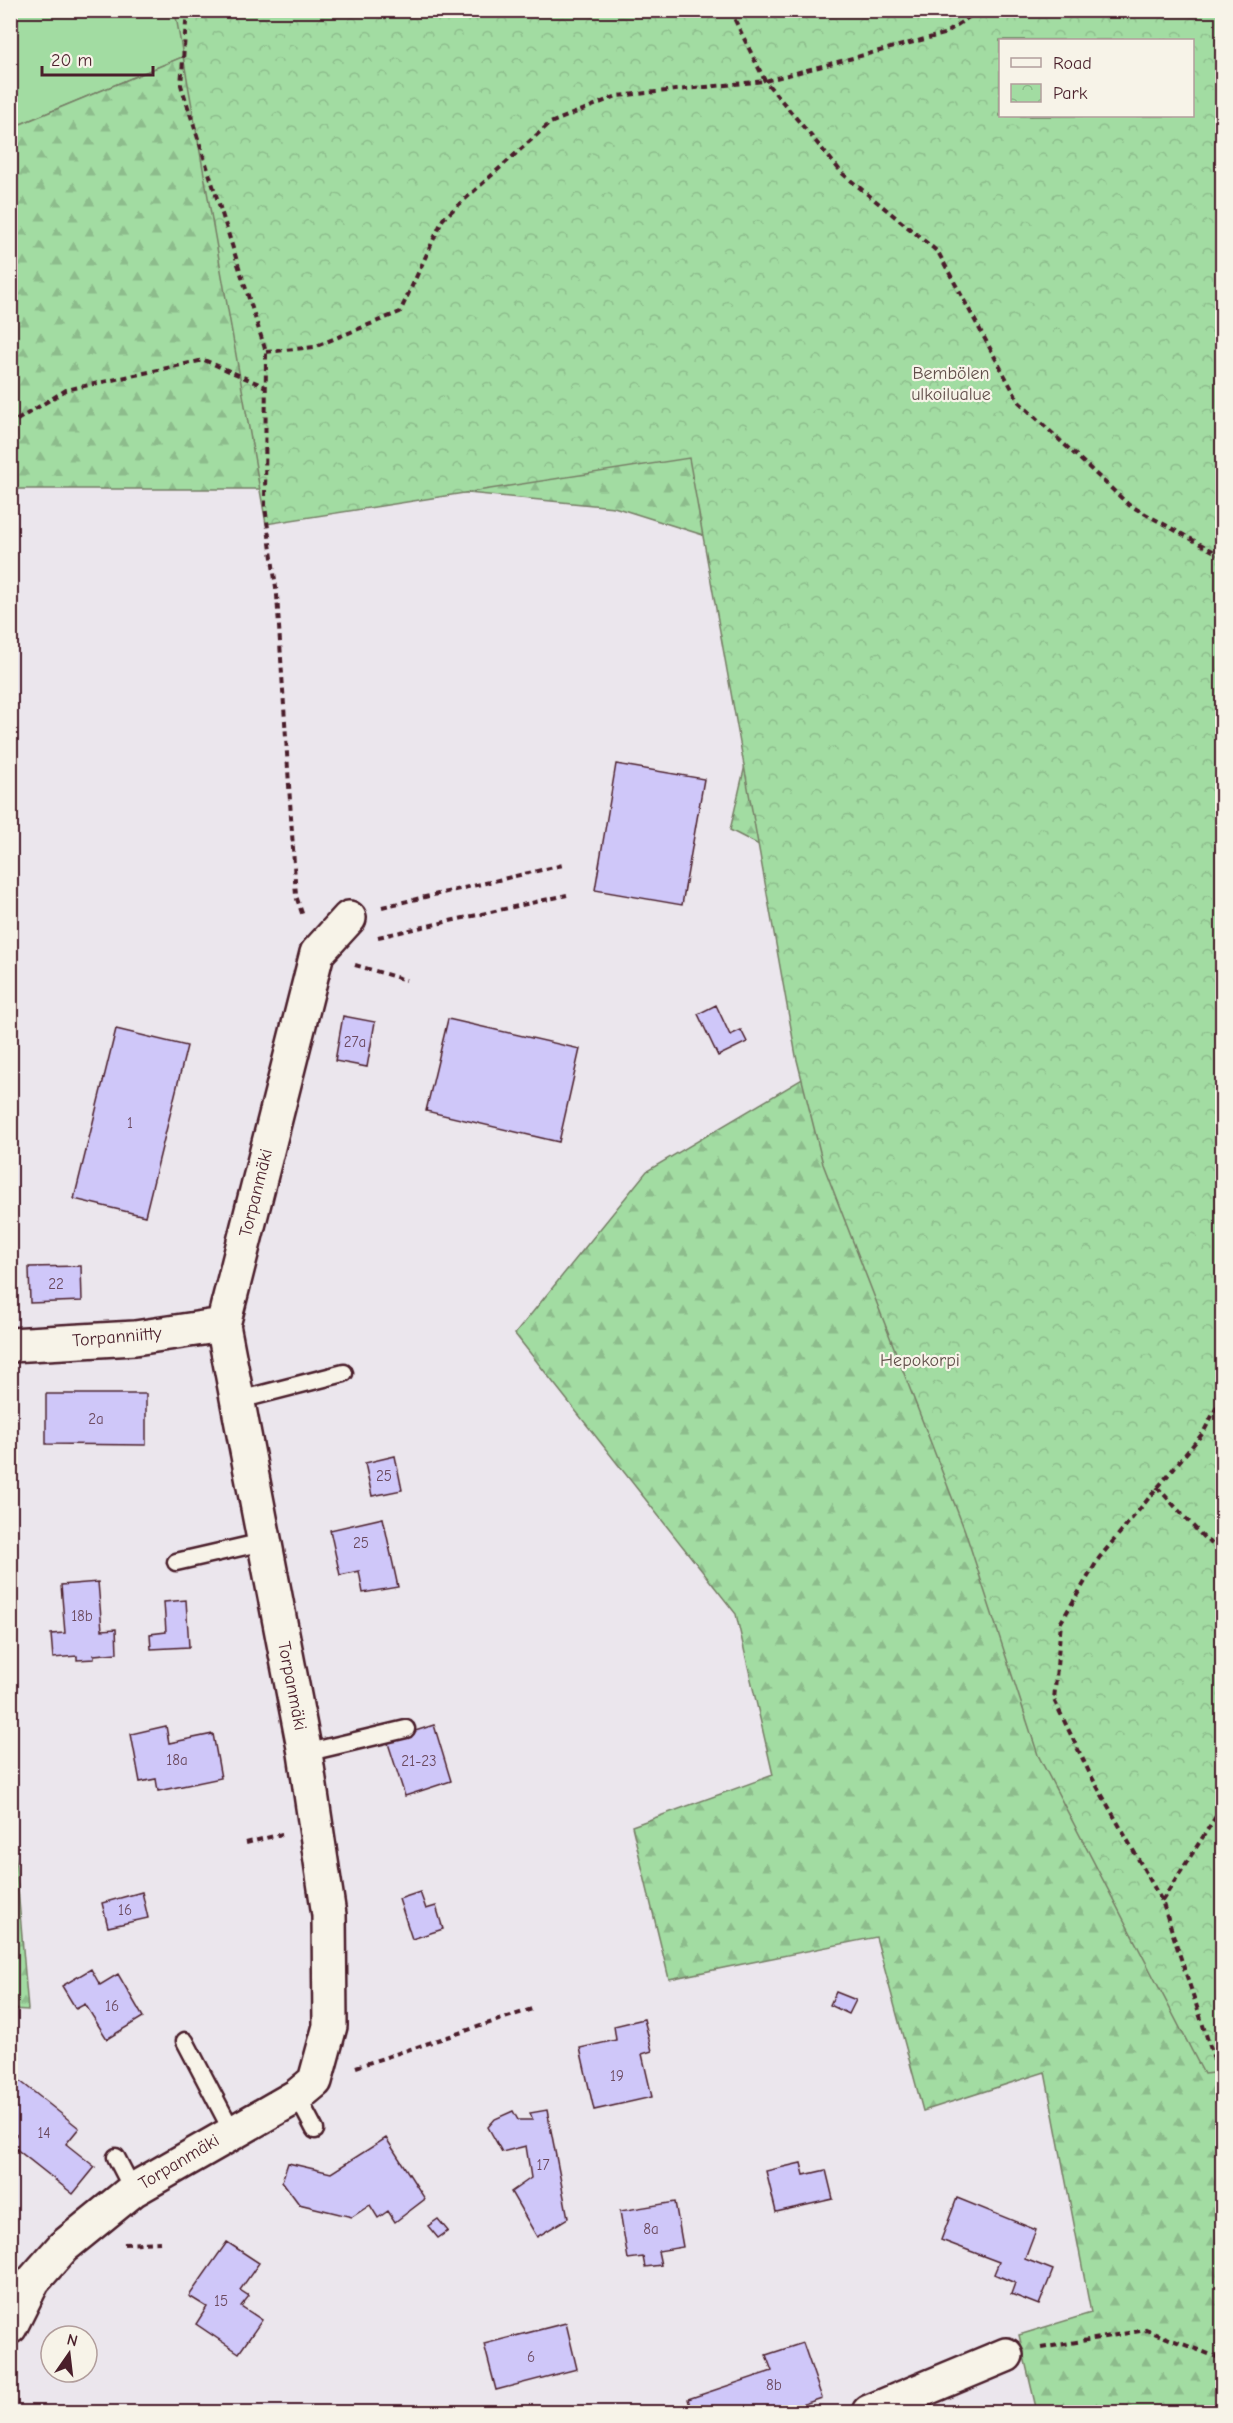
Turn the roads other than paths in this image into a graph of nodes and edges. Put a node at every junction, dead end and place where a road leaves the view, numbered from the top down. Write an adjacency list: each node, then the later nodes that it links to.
1 (349, 918): 2 (street, Torpanmäki)
2 (223, 1325): 3 (street, Torpanniitty); 5 (street, Torpanmäki)
3 (10, 1345)
4 (344, 1373): 5 (lane)
5 (239, 1400): 6 (street, Torpanmäki)
6 (263, 1542): 7 (lane); 9 (street, Torpanmäki)
7 (176, 1562)
8 (406, 1729): 9 (lane)
9 (305, 1754): 11 (street, Torpanmäki)
10 (185, 2041): 13 (lane)
11 (306, 2088): 12 (lane); 13 (street, Torpanmäki)
12 (315, 2130)
13 (232, 2131): 15 (street, Torpanmäki)
14 (116, 2157): 15 (lane)
15 (133, 2190): 16 (street, Torpanmäki)
16 (10, 2327)
17 (1006, 2355): 18 (street)
18 (869, 2412)

